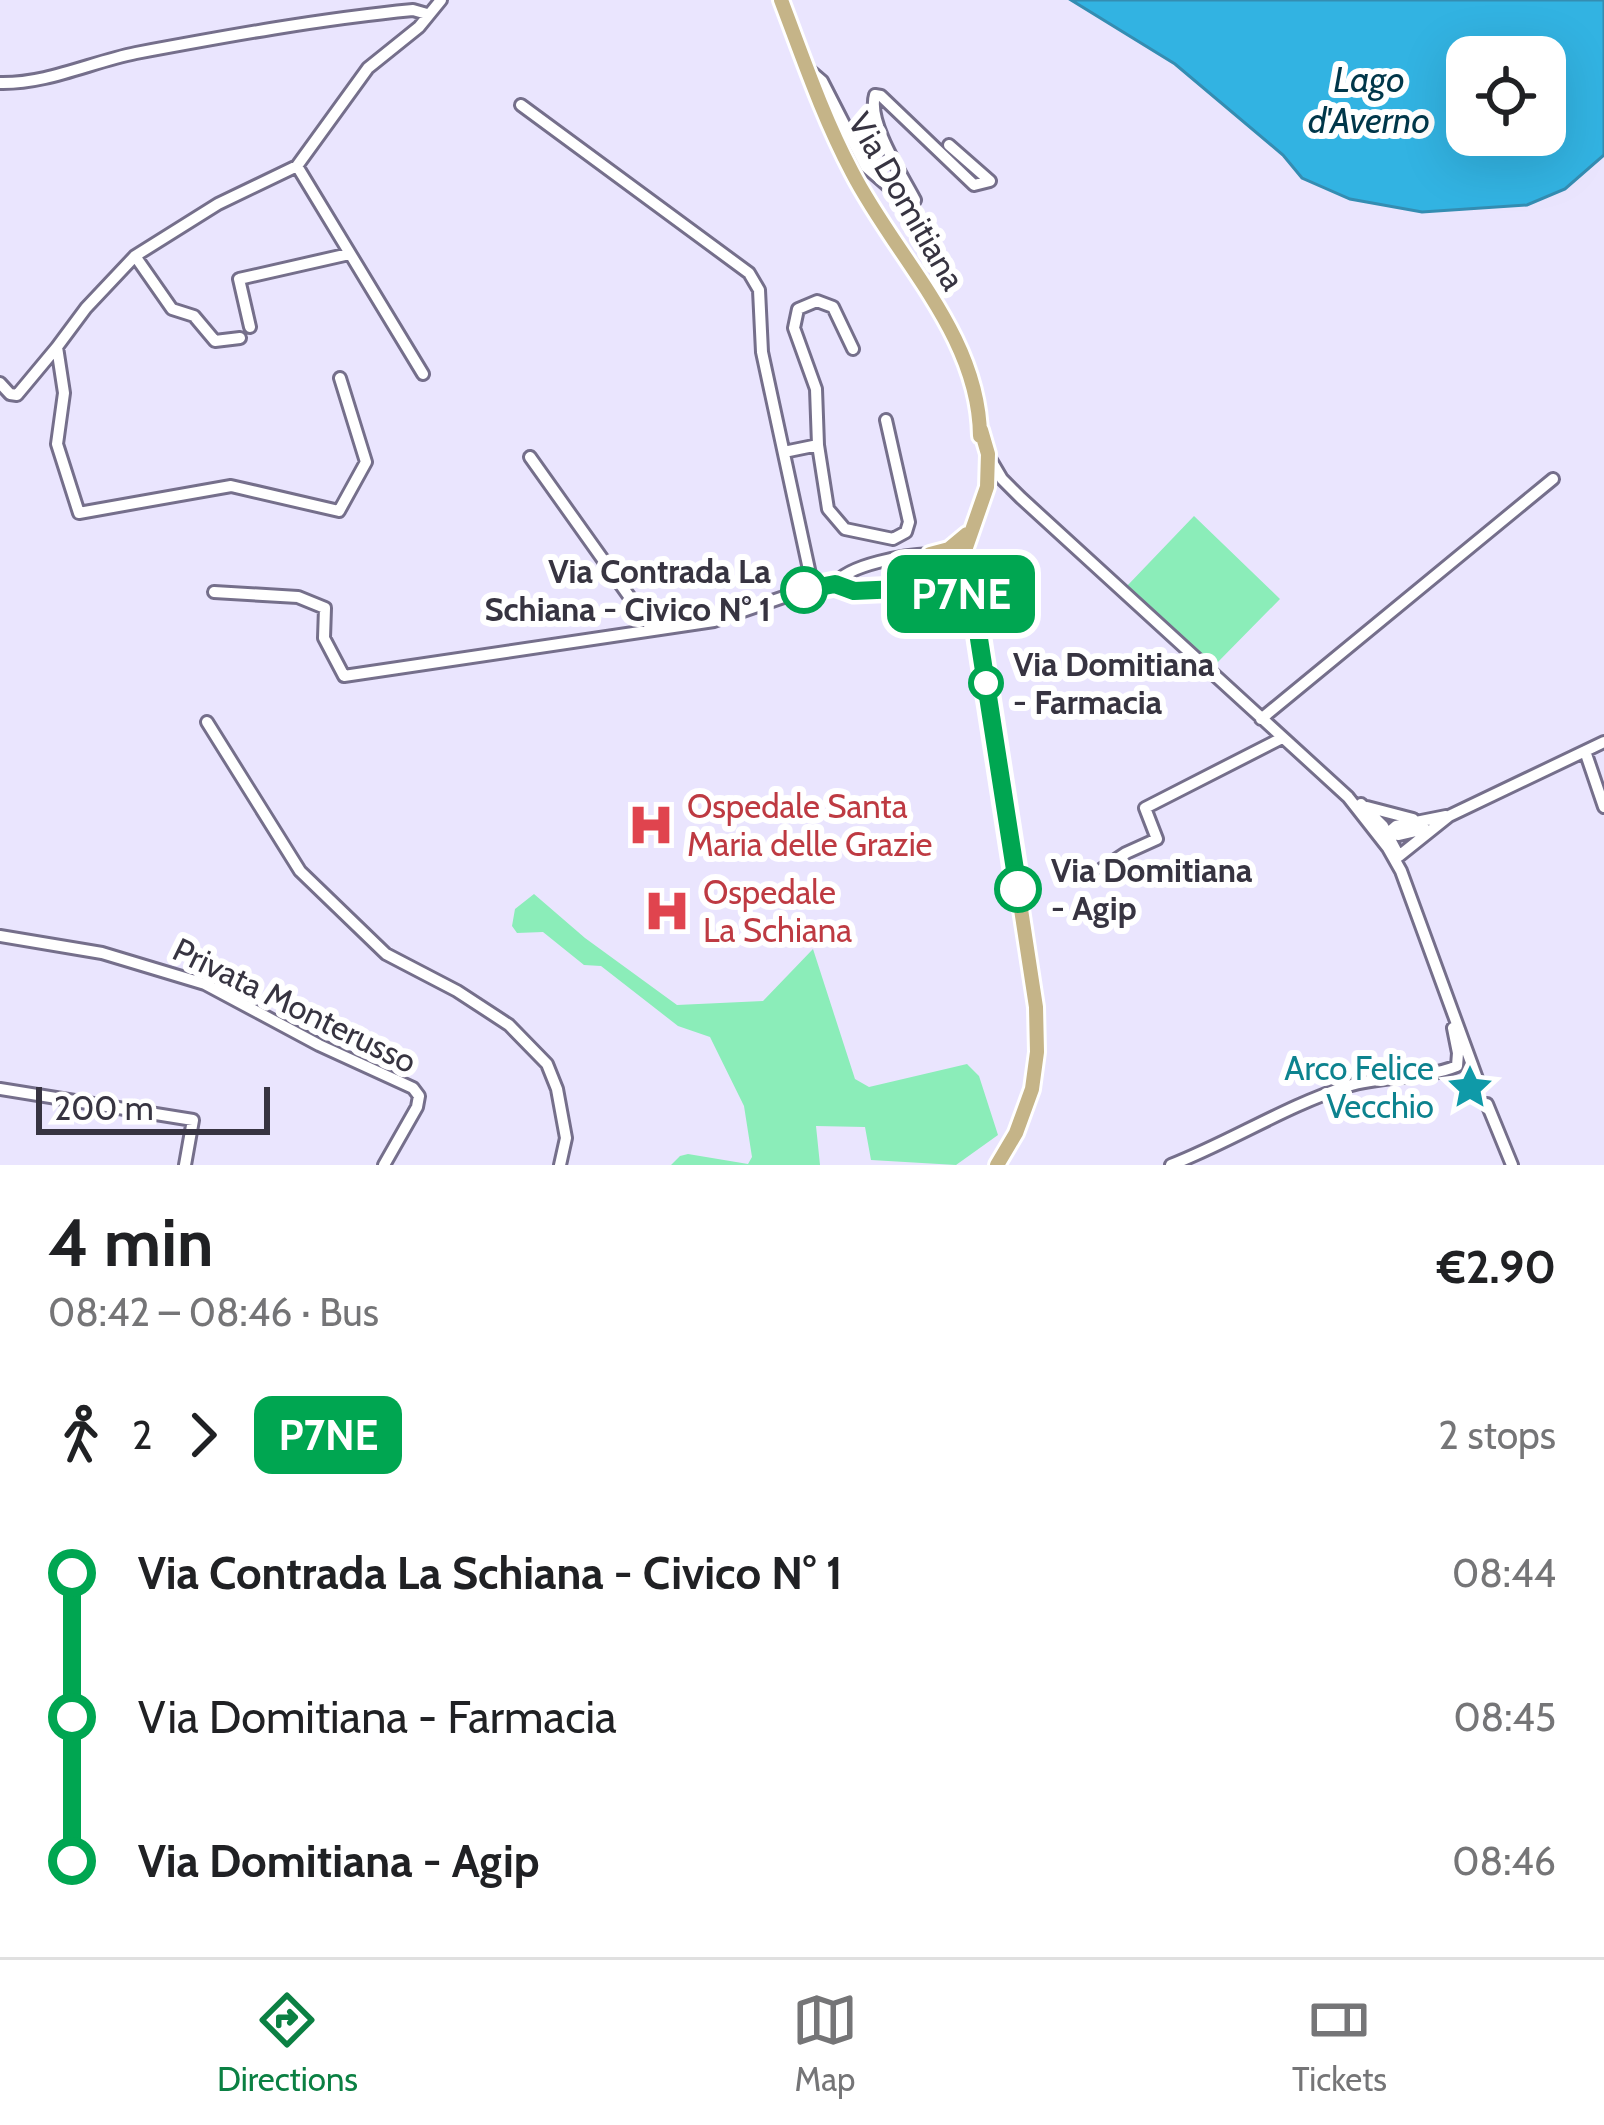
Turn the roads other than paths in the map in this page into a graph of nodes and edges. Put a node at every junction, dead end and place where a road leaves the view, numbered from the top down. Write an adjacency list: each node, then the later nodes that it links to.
1 (441, 0): 3 (street)
2 (781, 0): 4 (main road, Via Domitiana)
3 (428, 14): 5 (street); 8 (street)
4 (808, 69): 7 (street); 19 (main road, Via Domitiana)
5 (0, 83)
6 (521, 105): 21 (street)
7 (949, 145)
8 (297, 166): 9 (street); 10 (street)
9 (349, 254): 11 (street); 15 (street)
10 (135, 256): 12 (street); 13 (street)
11 (250, 328)
12 (240, 338)
13 (57, 347): 16 (street); 17 (street)
14 (853, 350): 20 (street)
15 (423, 374)
16 (340, 378)
17 (0, 383)
18 (886, 420): 20 (street)
19 (981, 430): 24 (main road, Via Domitiana); 24 (main road, Via Domitiana)
20 (818, 445): 21 (street)
21 (784, 452): 32 (street)
22 (530, 457): 35 (street)
23 (1553, 479): 36 (street)
24 (988, 481): 25 (street); 25 (street); 26 (main road, Via Domitiana); 28 (main road, Via Domitiana)
25 (1021, 498): 36 (street)
26 (949, 549): 27 (main road); 28 (main road)
27 (930, 554): 29 (main road); 30 (street)
28 (964, 560): 31 (main road); 34 (main road)
29 (931, 583): 30 (street); 31 (main road)
30 (835, 584): 32 (street)
31 (950, 587): 34 (main road)
32 (813, 588): 35 (street)
33 (214, 592): 35 (street)
34 (975, 613): 58 (main road)
35 (653, 630)
36 (1261, 719): 38 (street)
37 (207, 722): 57 (street)
38 (1282, 739): 41 (street); 49 (street)
39 (1604, 742): 40 (street)
40 (1585, 751): 43 (street); 44 (street)
41 (1348, 797): 42 (street); 45 (street)
42 (1360, 804): 46 (street); 47 (street)
43 (1604, 807)
44 (1449, 816): 46 (street); 46 (street)
45 (1368, 820): 47 (street); 48 (street)
46 (1416, 831): 47 (street); 48 (street)
47 (1388, 833): 48 (street)
48 (1393, 852): 51 (street)
49 (1102, 869)
50 (0, 936): 56 (street, Privata Monterusso)
51 (1456, 1020): 52 (street); 59 (street)
52 (1479, 1084)
53 (0, 1089): 55 (street)
54 (1487, 1104): 60 (street)
55 (185, 1165)
56 (384, 1165)
57 (560, 1165)
58 (997, 1165)
59 (1171, 1165)
60 (1512, 1165)

